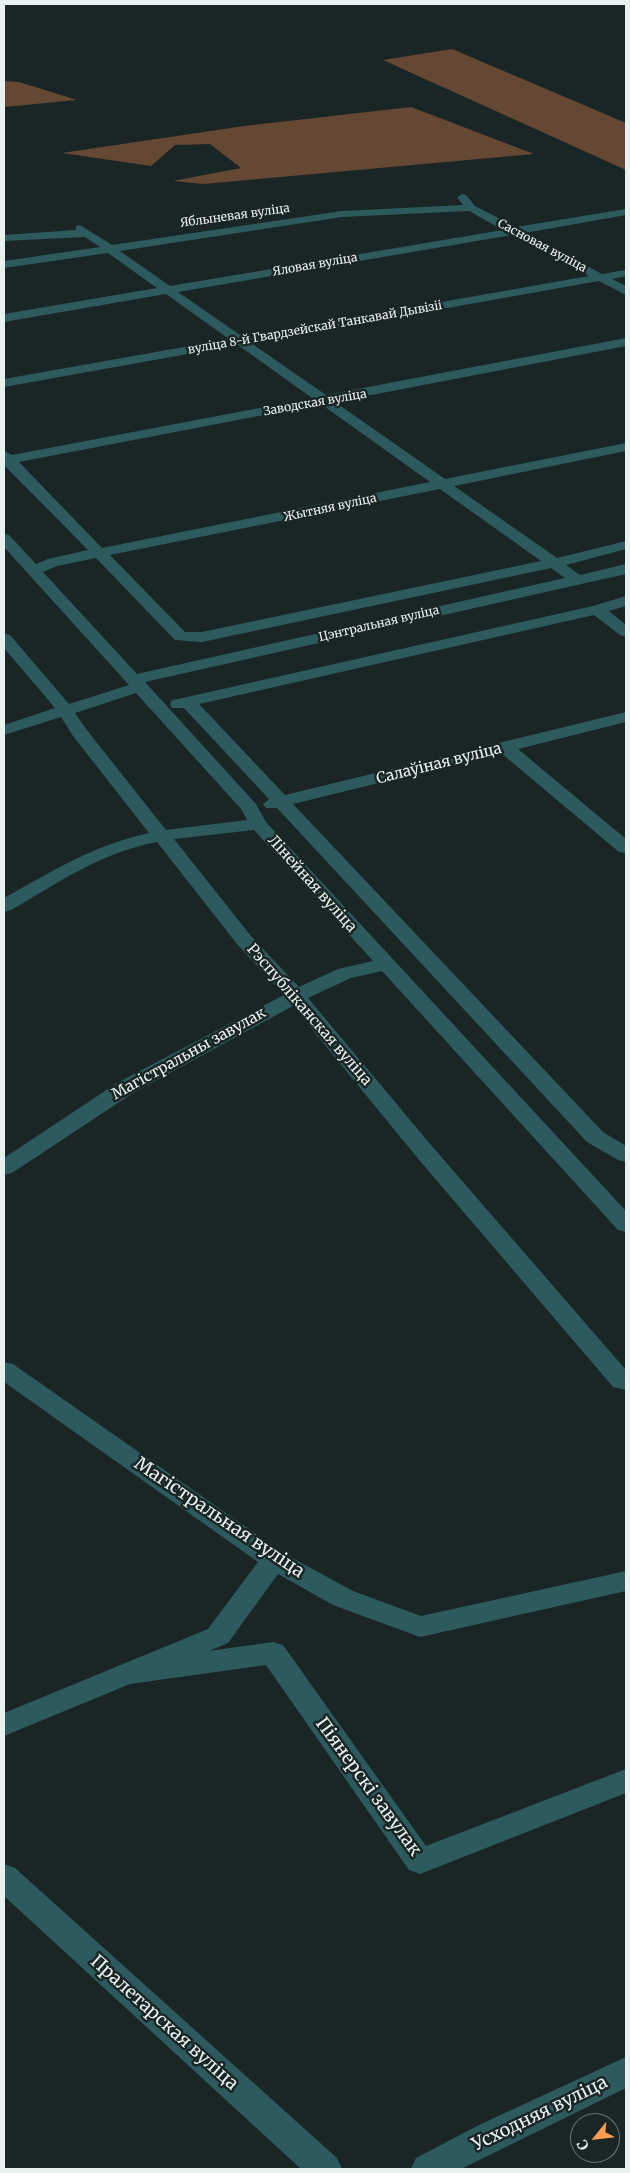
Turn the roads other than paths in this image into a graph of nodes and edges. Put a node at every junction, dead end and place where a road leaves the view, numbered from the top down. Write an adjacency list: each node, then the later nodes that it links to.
1 (462, 196): 2 (street, Сасновая вуліца)
2 (471, 208): 4 (street, Сасновая вуліца); 6 (street, Яблыневая вуліца)
3 (626, 212): 4 (street, Яловая вуліца)
4 (515, 231): 9 (street, Сасновая вуліца); 10 (street, Яловая вуліца)
5 (4, 238): 6 (street)
6 (109, 248): 7 (street, Яблыневая вуліца); 10 (street)
7 (4, 265)
8 (626, 273): 9 (street, вуліца 8-й Гвардзейскай Танкавай Дывізіі)
9 (602, 278): 11 (street, Сасновая вуліца); 13 (street, вуліца 8-й Гвардзейскай Танкавай Дывізіі)
10 (169, 290): 12 (street, Яловая вуліца); 13 (street)
11 (626, 291)
12 (4, 318)
13 (240, 341): 15 (street, вуліца 8-й Гвардзейскай Танкавай Дывізіі); 16 (street)
14 (626, 342): 16 (street, Заводская вуліца)
15 (4, 383)
16 (324, 401): 18 (street, Заводская вуліца); 19 (street)
17 (626, 447): 19 (street, Жытняя вуліца)
18 (6, 459): 22 (street)
19 (443, 485): 22 (street, Жытняя вуліца); 23 (street)
20 (4, 538): 25 (street, Лінейная вуліца)
21 (626, 545): 23 (street)
22 (100, 553): 23 (street); 25 (street, Жытняя вуліца)
23 (554, 563): 26 (street)
24 (626, 569): 26 (street, Цэнтральная вуліца)
25 (34, 570): 31 (street, Лінейная вуліца)
26 (578, 580): 31 (street, Цэнтральная вуліца)
27 (626, 602): 28 (street)
28 (597, 610): 29 (street); 36 (street)
29 (626, 632)
30 (4, 638): 32 (street, Рэспубліканская вуліца)
31 (136, 683): 32 (street, Цэнтральная вуліца); 37 (street, Лінейная вуліца)
32 (65, 710): 34 (street, Цэнтральная вуліца); 38 (street, Рэспубліканская вуліца)
33 (626, 717): 35 (street, Салаўіная вуліца)
34 (4, 730)
35 (506, 747): 36 (street, Салаўіная вуліца); 39 (street)
36 (283, 802): 37 (street, Салаўіная вуліца); 43 (street)
37 (254, 816): 38 (street, Салаўіная вуліца); 41 (street, Лінейная вуліца)
38 (164, 837): 40 (street, Салаўіная вуліца); 42 (street, Рэспубліканская вуліца)
39 (626, 848)
40 (4, 906)
41 (386, 964): 42 (street, Магістральны завулак); 45 (street, Лінейная вуліца)
42 (296, 996): 44 (street, Магістральны завулак); 47 (street, Рэспубліканская вуліца)
43 (626, 1155)
44 (4, 1168)
45 (626, 1224)
46 (4, 1370): 48 (street, Магістральная вуліца)
47 (625, 1383)
48 (274, 1560): 49 (street, Магістральная вуліца); 50 (street)
49 (626, 1581)
50 (127, 1674): 51 (street); 52 (street, Піянерскі завулак)
51 (4, 1725)
52 (626, 1780)
53 (4, 1877): 55 (street, Пралетарская вуліца)
54 (626, 2072): 56 (street, Усходняя вуліца)
55 (325, 2169)
56 (428, 2169)

